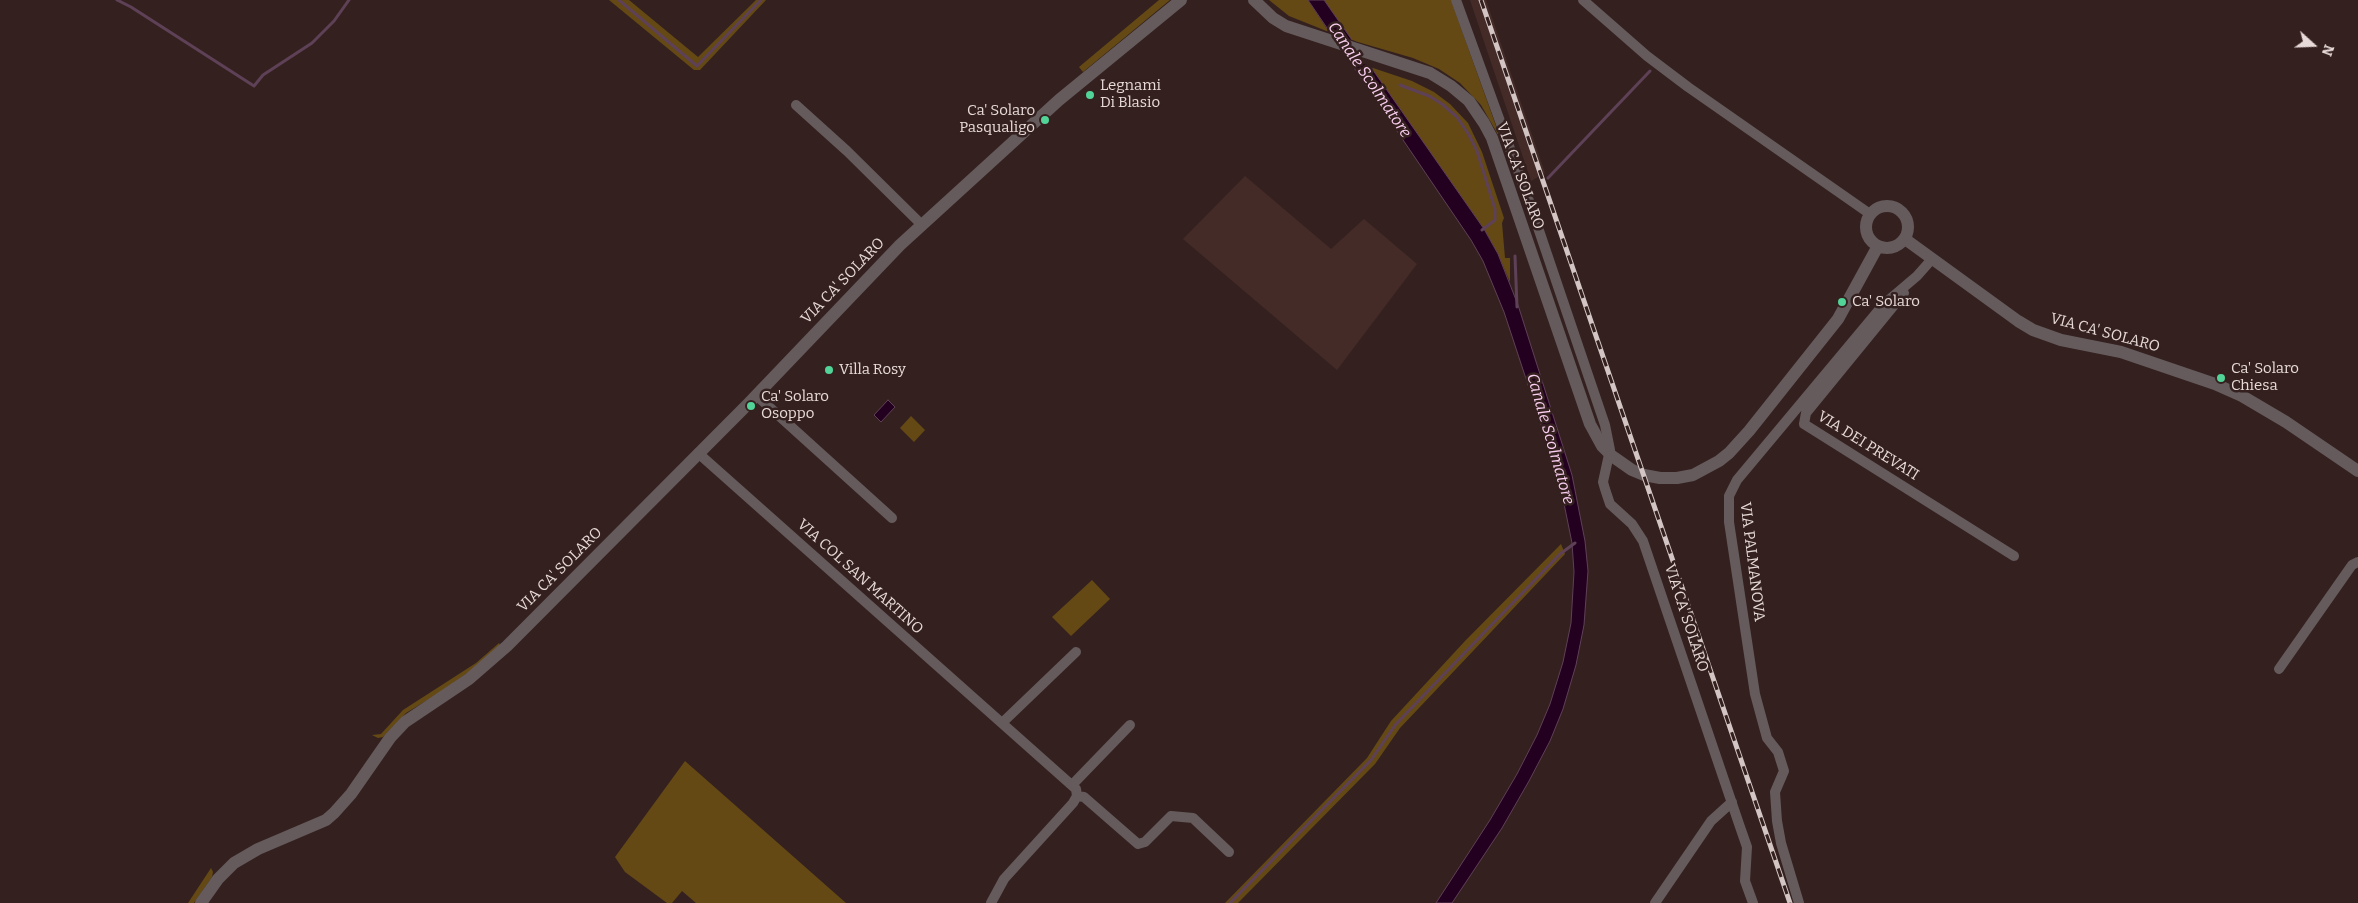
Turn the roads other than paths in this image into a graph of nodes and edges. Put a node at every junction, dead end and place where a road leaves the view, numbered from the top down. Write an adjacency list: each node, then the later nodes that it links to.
1 (1181, 0): 7 (street, VIA CA' SOLARO)
2 (1456, 0): 24 (street, VIA CA' SOLARO)
3 (1584, 0): 6 (street)
4 (1256, 1): 9 (street, VIA CA' SOLARO)
5 (796, 105): 7 (street)
6 (1870, 214): 8 (street); 9 (street)
7 (922, 225): 12 (street, VIA CA' SOLARO)
8 (1905, 239): 9 (street); 10 (street, VIA CA' SOLARO)
9 (1878, 246)
10 (1932, 259): 11 (street, VIA PALMANOVA); 14 (street, VIA CA' SOLARO)
11 (1908, 284): 16 (street, VIA DEI PREVATI); 30 (street, VIA PALMANOVA)
12 (756, 395): 13 (street, VIA CA' SOLARO); 15 (street)
13 (698, 454): 20 (street, VIA COL SAN MARTINO); 26 (street, VIA CA' SOLARO)
14 (2358, 471)
15 (892, 518)
16 (2014, 556)
17 (2358, 562): 19 (street)
18 (1076, 652): 20 (street)
19 (2279, 669)
20 (1002, 723): 22 (street, VIA COL SAN MARTINO)
21 (1130, 725): 22 (street)
22 (1072, 785): 23 (street, VIA COL SAN MARTINO)
23 (1077, 796): 25 (street); 27 (street)
24 (1732, 802): 28 (street); 29 (street, VIA CA' SOLARO)
25 (1229, 852)
26 (201, 903)
27 (991, 903)
28 (1655, 903)
29 (1753, 903)
30 (1799, 903)

